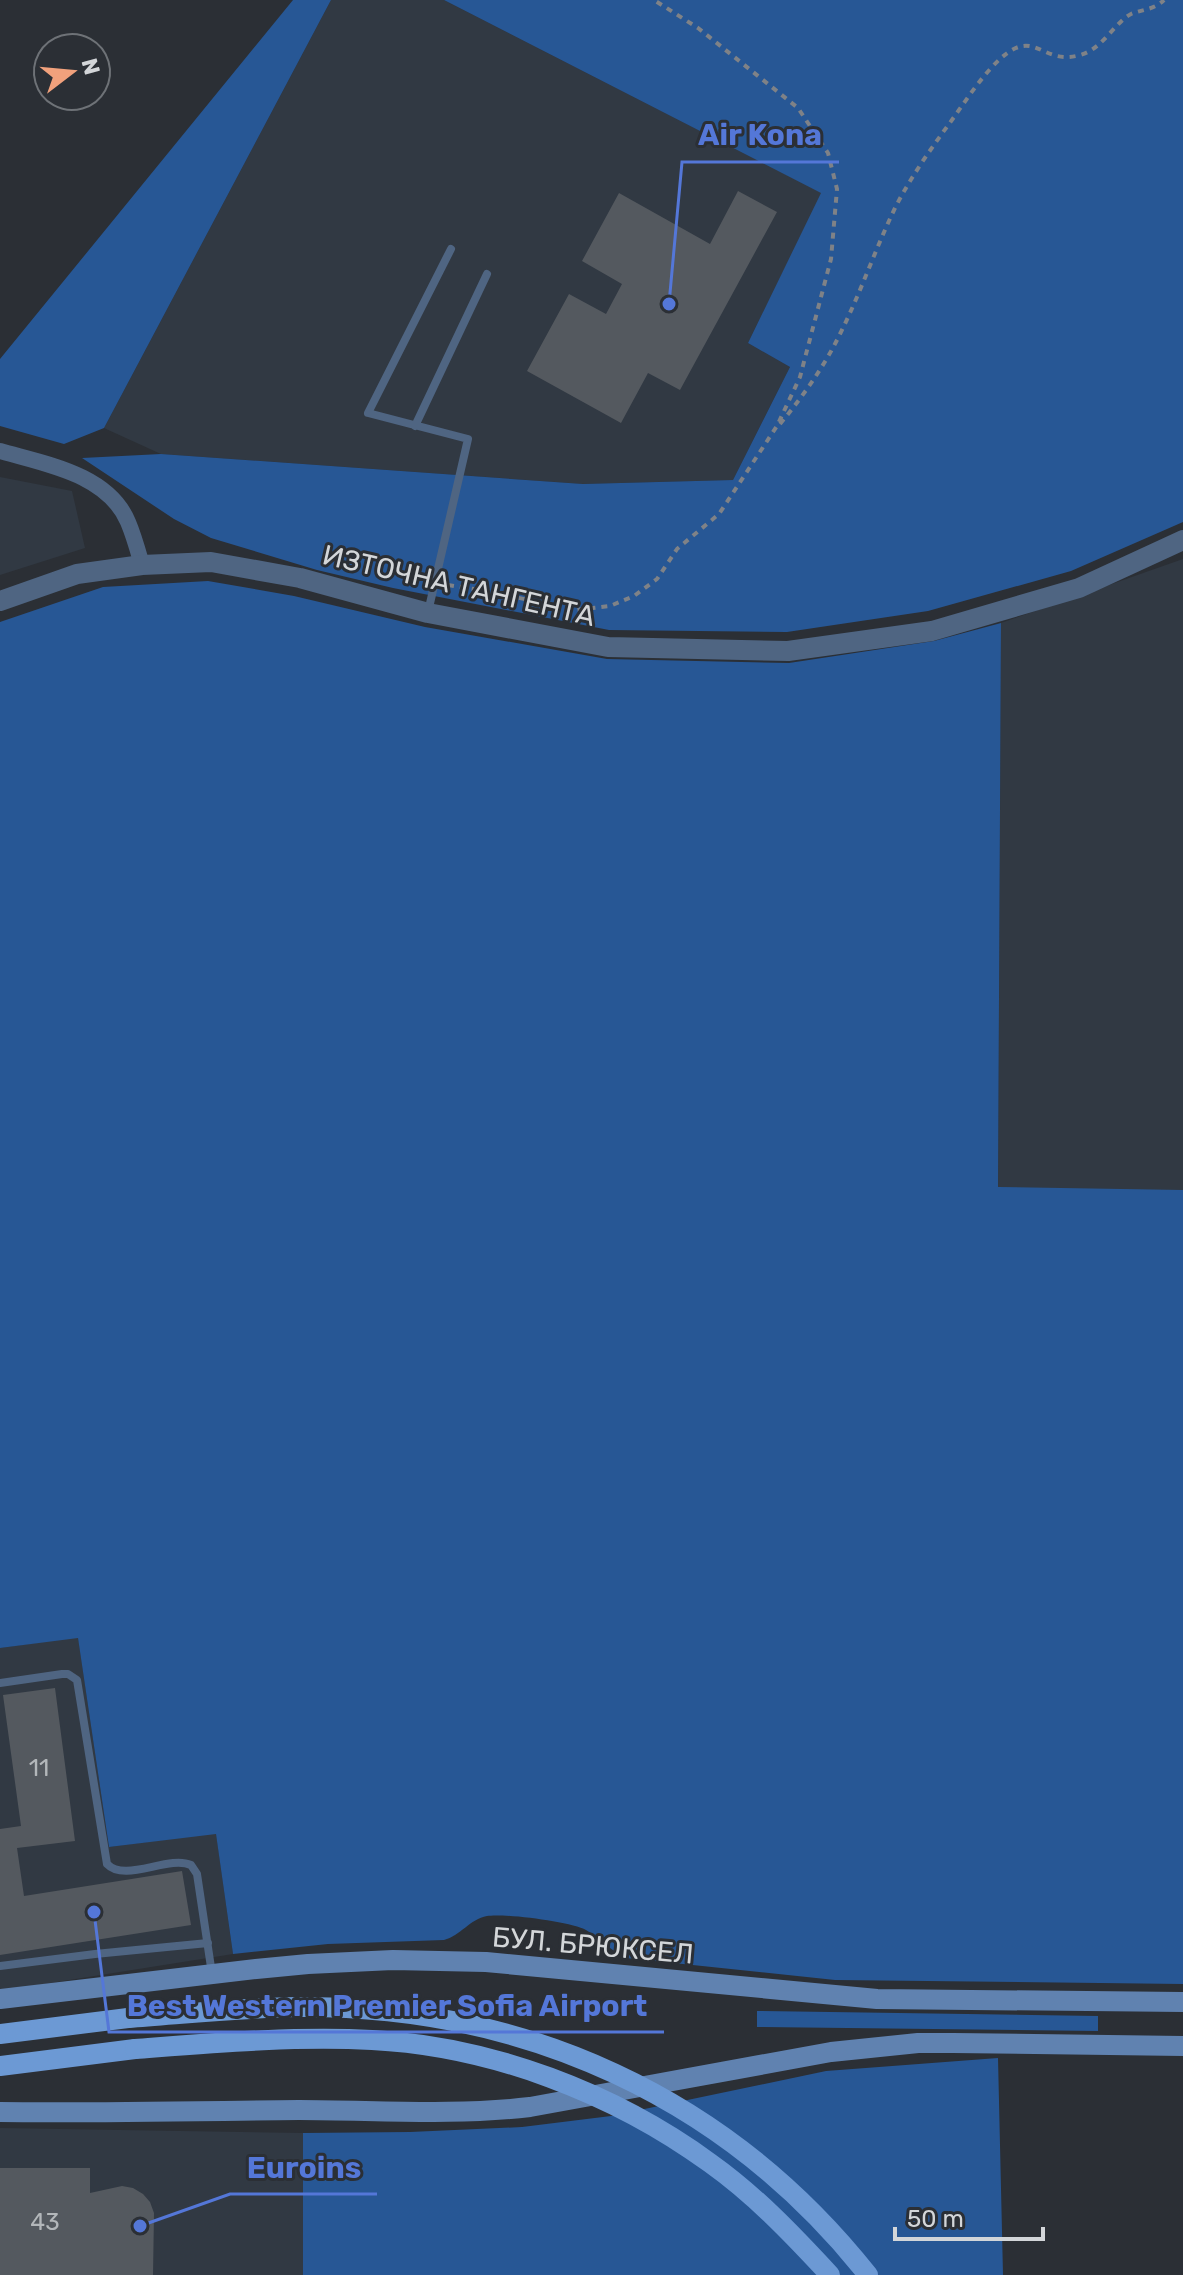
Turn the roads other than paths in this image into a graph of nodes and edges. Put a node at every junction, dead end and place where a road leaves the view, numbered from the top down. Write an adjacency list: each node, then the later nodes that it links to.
1 (451, 249): 3 (lane)
2 (487, 274): 3 (lane)
3 (415, 426): 8 (lane)
4 (0, 451): 6 (street)
5 (1183, 540): 8 (street, ИЗТОЧНА ТАНГЕНТА)
6 (142, 565): 7 (street, ИЗТОЧНА ТАНГЕНТА); 8 (street, ИЗТОЧНА ТАНГЕНТА)
7 (0, 601)
8 (428, 613)
9 (0, 1683): 10 (lane)
10 (208, 1943): 11 (lane); 12 (lane)
11 (0, 1966)
12 (213, 1975): 13 (main road, БУЛ. БРЮКСЕЛ); 14 (main road, БУЛ. БРЮКСЕЛ)
13 (0, 1999)
14 (1183, 2002)
15 (0, 2034): 20 (main road, bridge)
16 (1183, 2046): 18 (main road)
17 (0, 2066): 19 (main road, bridge)
18 (0, 2112)
19 (830, 2275)
20 (868, 2275)

